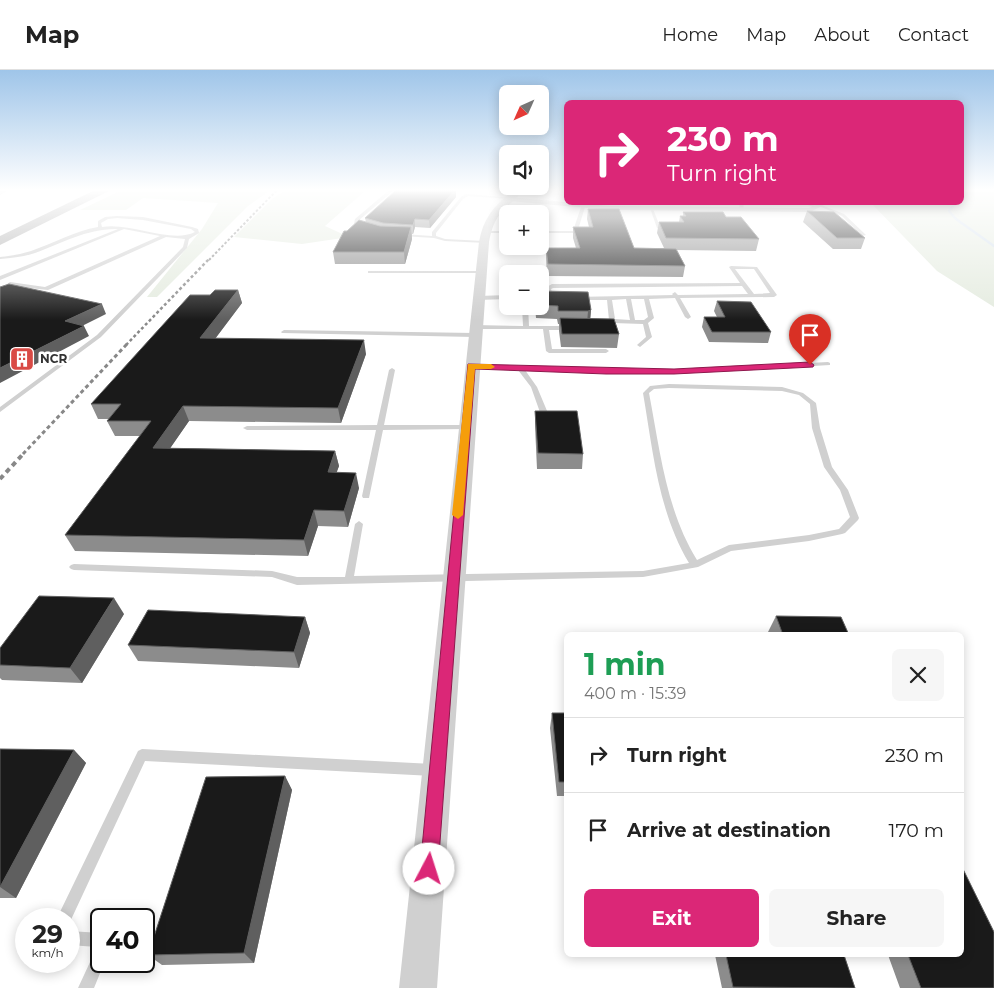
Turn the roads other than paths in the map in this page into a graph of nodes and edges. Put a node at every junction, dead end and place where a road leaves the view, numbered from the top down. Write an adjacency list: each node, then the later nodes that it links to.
1 (15, 234): 12 (main road)
2 (82, 234): 13 (lane)
3 (111, 234): 16 (lane)
4 (154, 234): 9 (lane)
5 (195, 234): 11 (lane)
6 (434, 234): 10 (lane)
7 (398, 235): 10 (lane)
8 (492, 235): 10 (lane); 15 (street)
9 (165, 236): 11 (lane); 16 (lane)
10 (434, 237)
11 (187, 238): 45 (lane)
12 (0, 241)
13 (0, 258)
14 (370, 272): 15 (lane)
15 (481, 272): 25 (street)
16 (4, 282)
17 (670, 284): 18 (lane); 19 (lane); 24 (lane)
18 (744, 284): 20 (lane); 20 (lane)
19 (549, 288)
20 (752, 295): 24 (lane)
21 (499, 297): 25 (lane)
22 (628, 297): 23 (lane); 27 (lane); 31 (lane)
23 (646, 297): 24 (lane); 32 (lane)
24 (676, 297): 29 (lane)
25 (478, 298): 37 (street)
26 (571, 298): 27 (lane)
27 (610, 298): 30 (lane)
28 (525, 315): 34 (lane)
29 (688, 317)
30 (612, 321): 31 (lane); 33 (lane)
31 (633, 322): 32 (lane)
32 (645, 322): 39 (lane)
33 (598, 326)
34 (526, 327): 35 (lane); 37 (lane)
35 (546, 327): 36 (lane); 40 (lane)
36 (579, 328)
37 (474, 331): 38 (lane); 42 (street)
38 (284, 332)
39 (640, 345)
40 (606, 351)
41 (828, 364): 43 (lane)
42 (471, 366): 43 (lane); 47 (street)
43 (520, 368): 46 (lane)
44 (392, 370): 49 (lane)
45 (0, 410)
46 (546, 418)
47 (465, 427): 49 (lane); 54 (street)
48 (247, 428): 49 (lane)
49 (380, 428): 50 (lane)
50 (366, 496)
51 (359, 524): 55 (lane)
52 (695, 565): 52 (lane); 54 (lane)
53 (74, 567): 55 (lane)
54 (452, 577): 55 (lane); 56 (street)
55 (349, 580)
56 (438, 770): 57 (lane); 60 (street)
57 (69, 908)
58 (92, 973): 59 (lane)
59 (86, 988)
60 (418, 988)

